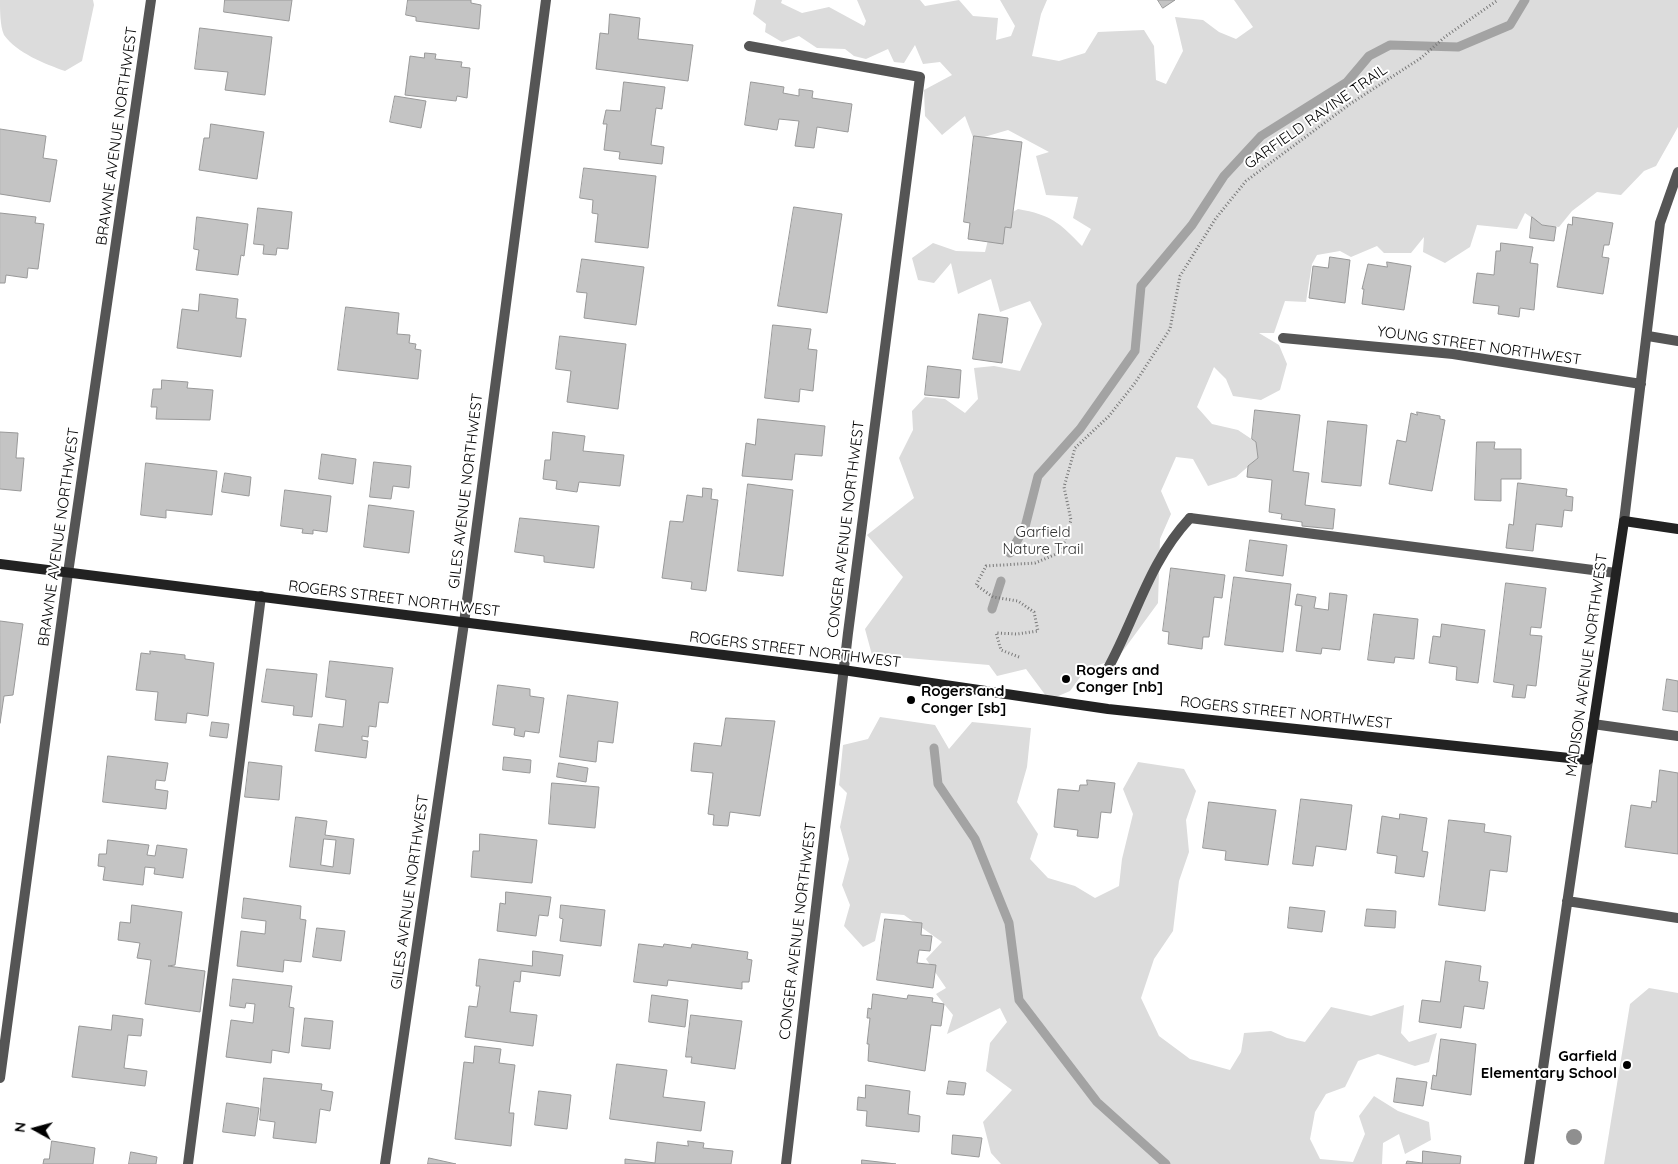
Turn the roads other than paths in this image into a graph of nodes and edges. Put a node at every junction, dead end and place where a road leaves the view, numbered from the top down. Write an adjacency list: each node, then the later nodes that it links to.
1 (151, 0): 12 (street, BRAWNE AVENUE NORTHWEST)
2 (546, 0): 15 (street, GILES AVENUE NORTHWEST)
3 (749, 46): 16 (street, CONGER AVENUE NORTHWEST)
4 (1678, 172): 5 (street, MADISON AVENUE NORTHWEST)
5 (1648, 336): 7 (street); 8 (street, MADISON AVENUE NORTHWEST)
6 (1283, 338): 8 (street, YOUNG STREET NORTHWEST)
7 (1678, 341)
8 (1641, 384): 9 (street, MADISON AVENUE NORTHWEST)
9 (1624, 521): 10 (street); 13 (street, MADISON AVENUE NORTHWEST)
10 (1678, 529)
11 (0, 564): 12 (street, ROGERS STREET NORTHWEST)
12 (68, 573): 14 (street, ROGERS STREET NORTHWEST); 23 (street, BRAWNE AVENUE NORTHWEST)
13 (1616, 573): 17 (street); 18 (street, MADISON AVENUE NORTHWEST)
14 (261, 596): 15 (street, ROGERS STREET NORTHWEST); 24 (street)
15 (464, 623): 16 (street, ROGERS STREET NORTHWEST); 25 (street, GILES AVENUE NORTHWEST)
16 (843, 670): 20 (street, ROGERS STREET NORTHWEST); 26 (street, CONGER AVENUE NORTHWEST)
17 (1107, 670)
18 (1593, 724): 19 (street); 20 (street, MADISON AVENUE NORTHWEST)
19 (1678, 736)
20 (1588, 760): 21 (street, MADISON AVENUE NORTHWEST)
21 (1568, 901): 22 (street); 27 (street, MADISON AVENUE NORTHWEST)
22 (1678, 918)
23 (0, 1078)
24 (188, 1164)
25 (385, 1164)
26 (786, 1164)
27 (1529, 1164)

